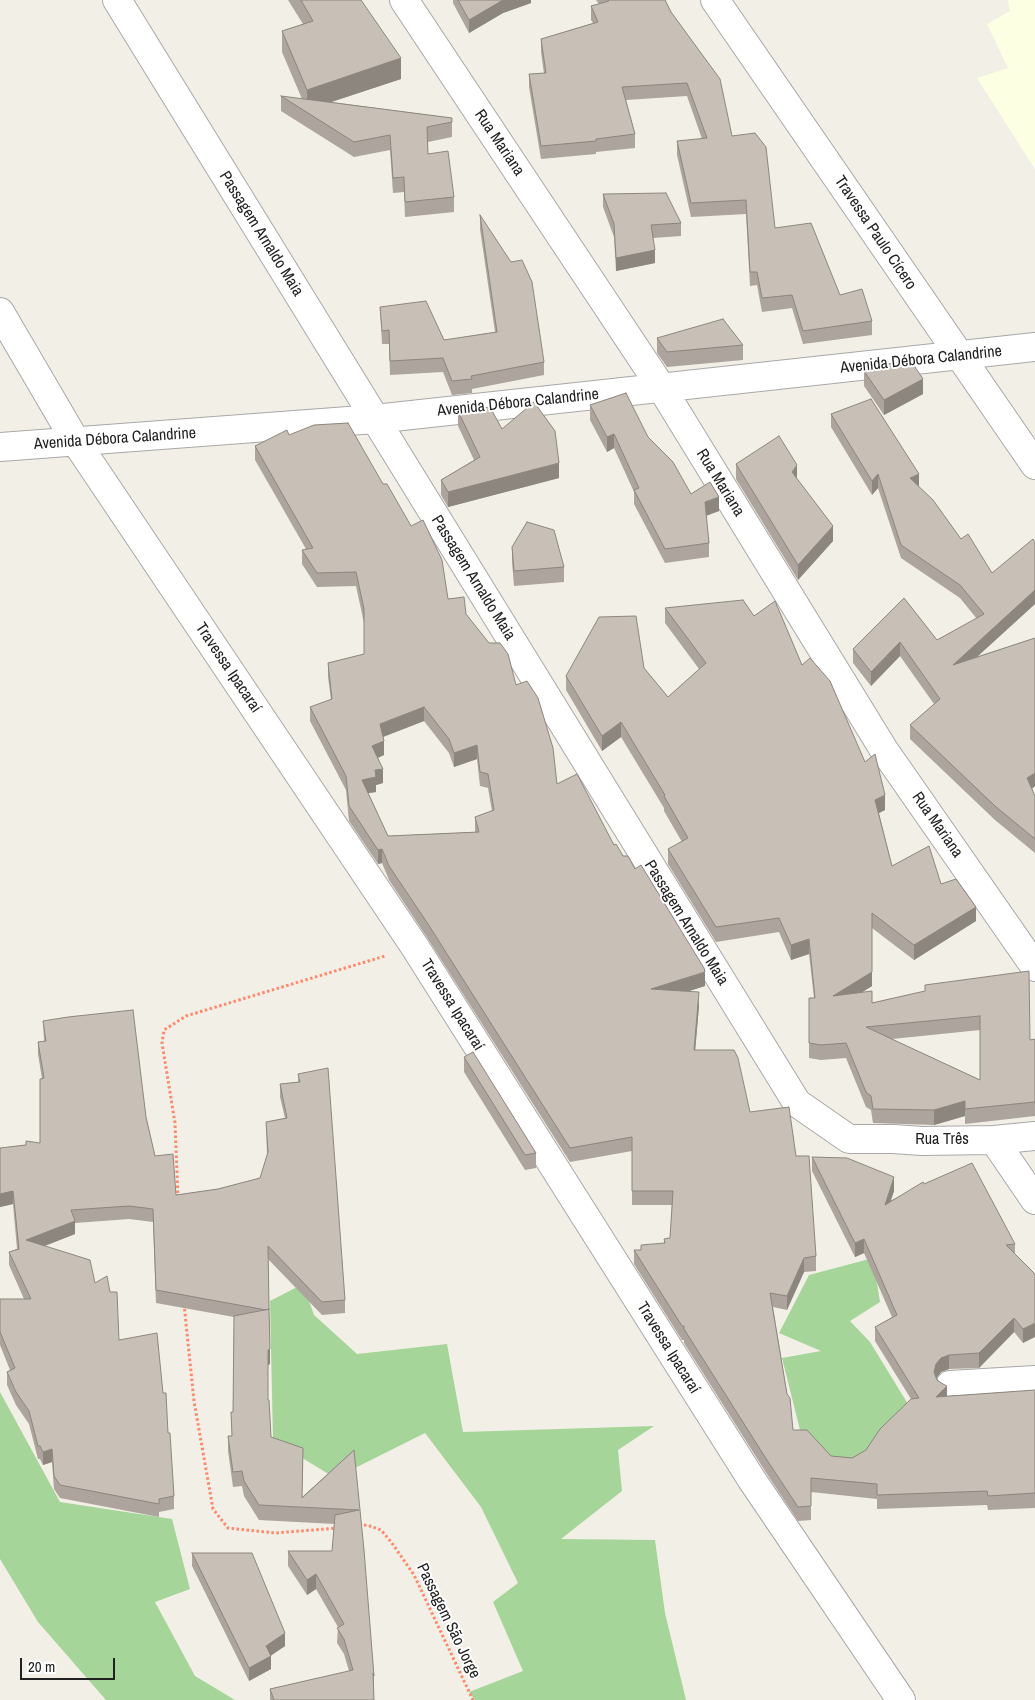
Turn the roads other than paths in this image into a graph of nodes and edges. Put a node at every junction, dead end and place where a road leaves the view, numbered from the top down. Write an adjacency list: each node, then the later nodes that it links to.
1 (117, 0): 8 (street, Passagem Arnaldo Maia)
2 (404, 0): 7 (street, Rua Mariana)
3 (716, 0): 6 (street, Travessa Paulo Cícero)
4 (0, 312): 9 (street, Travessa Ipacaraí)
5 (1035, 347): 6 (street, Avenida Débora Calandrine)
6 (959, 356): 7 (street, Avenida Débora Calandrine); 11 (street, Travessa Paulo Cícero)
7 (661, 387): 8 (street, Avenida Débora Calandrine); 12 (street, Rua Mariana)
8 (375, 419): 9 (street, Avenida Débora Calandrine); 14 (street, Passagem Arnaldo Maia)
9 (76, 442): 10 (street, Avenida Débora Calandrine); 19 (street, Travessa Ipacaraí)
10 (0, 447)
11 (1035, 465)
12 (1035, 967)
13 (1035, 1136): 15 (street, Rua Três)
14 (849, 1139): 15 (street, Rua Três)
15 (994, 1140): 16 (street)
16 (1035, 1200)
17 (1035, 1380): 18 (street)
18 (950, 1385)
19 (901, 1700)

